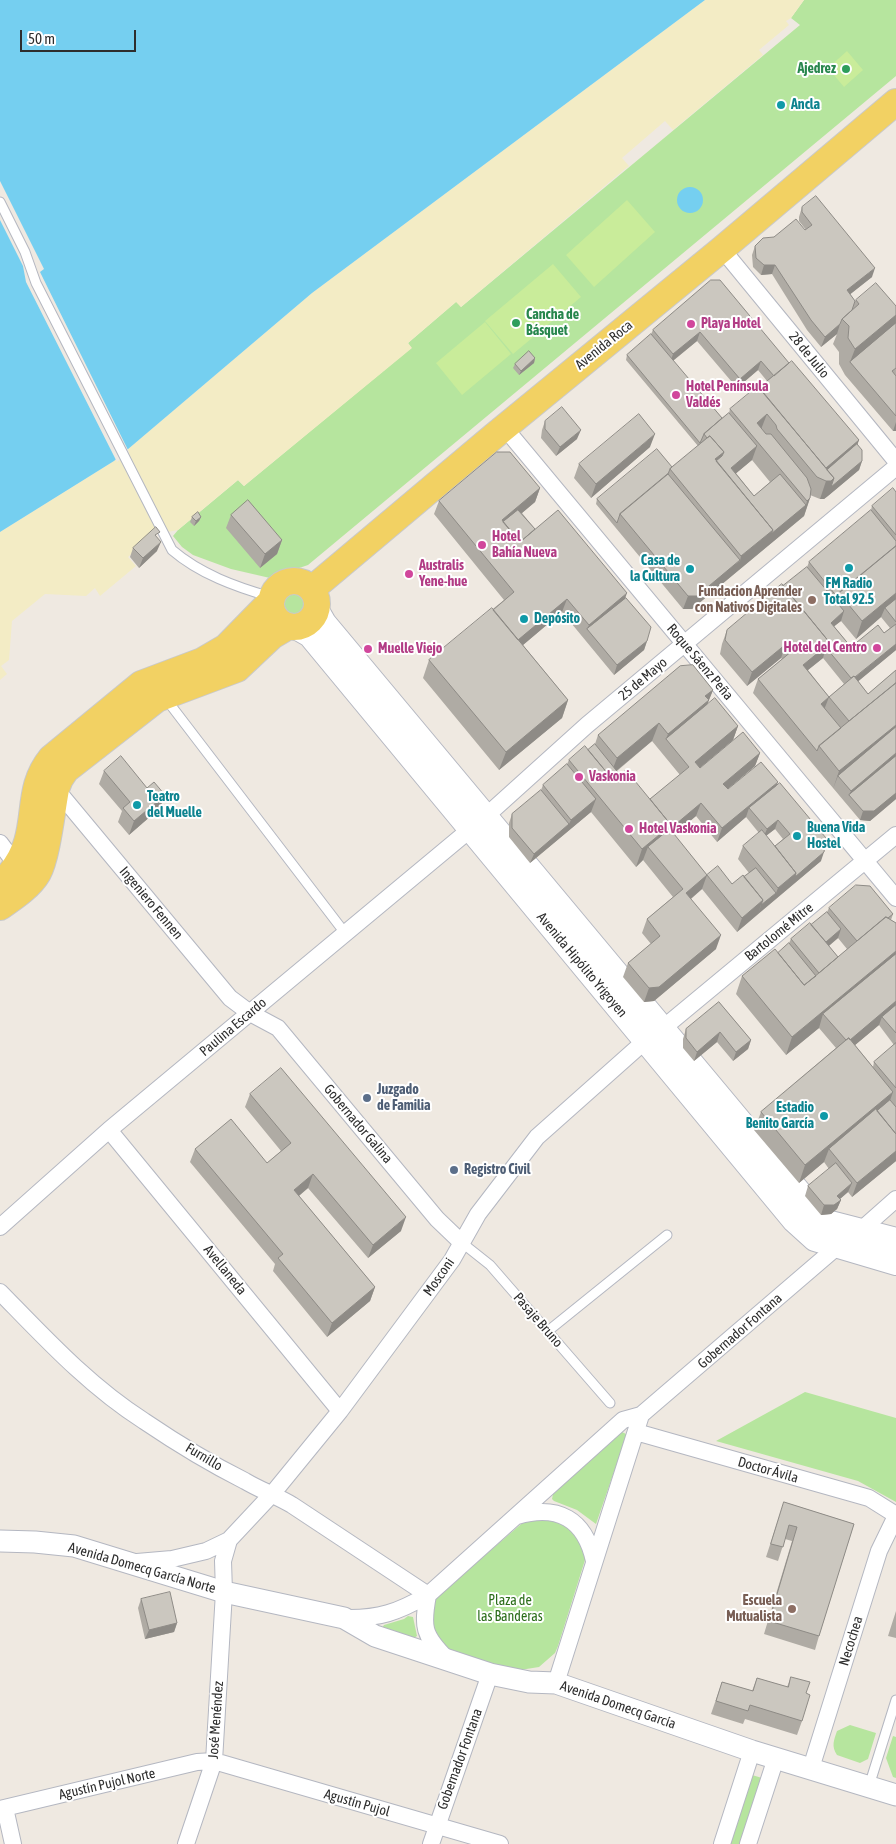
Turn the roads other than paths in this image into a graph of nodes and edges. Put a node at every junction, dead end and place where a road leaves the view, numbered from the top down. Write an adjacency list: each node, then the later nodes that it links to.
1 (896, 102): 3 (main road, Avenida Roca)
2 (0, 202): 7 (lane)
3 (722, 249): 4 (main road, Avenida Roca); 5 (street, 28 de Julio)
4 (504, 427): 8 (main road, Avenida Roca); 10 (street, Roque Sáenz Peña)
5 (896, 461)
6 (896, 467): 10 (street, 25 de Mayo)
7 (272, 599): 8 (main road); 9 (main road); 17 (main road)
8 (314, 599): 9 (main road, Avenida Roca); 13 (main road, Avenida Hipólito Yrigoyen)
9 (293, 626): 11 (main road, Avenida Roca); 13 (main road, Avenida Hipólito Yrigoyen)
10 (685, 644): 13 (street, 25 de Mayo); 16 (street, Roque Sáenz Peña)
11 (164, 696): 12 (main road, Avenida Roca); 20 (lane)
12 (56, 789): 17 (main road, Avenida Roca); 21 (street, Ingeniero Fennen)
13 (477, 823): 20 (street, Paulina Escardo); 22 (main road, Avenida Hipólito Yrigoyen)
14 (896, 835): 16 (street, Bartolomé Mitre)
15 (0, 843): 17 (street)
16 (865, 861): 18 (street, Roque Sáenz Peña); 22 (street, Bartolomé Mitre)
17 (15, 877): 19 (main road)
18 (896, 898)
19 (0, 907)
20 (346, 933): 21 (street, Paulina Escardo)
21 (250, 1013): 23 (street, Paulina Escardo); 29 (street, Gobernador Galina)
22 (653, 1035): 26 (main road, Avenida Hipólito Yrigoyen); 29 (street, Mosconi); 30 (main road, Avenida Hipólito Yrigoyen)
23 (109, 1130): 25 (street, Paulina Escardo); 35 (street, Avellaneda)
24 (896, 1199): 26 (street, Gobernador Fontana)
25 (0, 1227)
26 (861, 1230): 28 (main road, Avenida Hipólito Yrigoyen); 30 (street, Gobernador Fontana)
27 (667, 1235): 33 (lane)
28 (896, 1240)
29 (461, 1242): 33 (lane, Pasaje Bruno); 35 (street, Mosconi)
30 (838, 1246): 31 (main road, Avenida Hipólito Yrigoyen); 36 (street, Gobernador Fontana)
31 (896, 1263)
32 (0, 1292): 38 (street, Furnillo)
33 (548, 1331): 34 (lane, Pasaje Bruno)
34 (610, 1404)
35 (340, 1411): 38 (street, Mosconi)
36 (641, 1415): 37 (street); 39 (street, Gobernador Fontana)
37 (636, 1432): 40 (street, Doctor Ávila); 43 (street)
38 (273, 1493): 41 (street, Mosconi); 46 (street, Furnillo)
39 (516, 1516): 43 (street); 46 (street, Gobernador Fontana)
40 (896, 1516): 55 (street, Necochea)
41 (229, 1540): 44 (street, Mosconi); 45 (street, Mosconi)
42 (0, 1541): 44 (street, Avenida Domecq García Norte)
43 (594, 1561): 50 (street)
44 (123, 1562): 45 (street, Avenida Domecq García Norte)
45 (224, 1592): 47 (street, Avenida Domecq García); 54 (street, José Menéndez)
46 (428, 1594): 47 (street, Gobernador Fontana); 48 (street)
47 (344, 1618): 48 (street, Avenida Domecq García)
48 (449, 1662): 49 (street, Avenida Domecq García)
49 (490, 1674): 50 (street, Avenida Domecq García); 59 (street, Gobernador Fontana)
50 (556, 1683): 52 (street, Avenida Domecq García)
51 (896, 1700): 56 (lane)
52 (752, 1751): 53 (street, Avenida Domecq García); 64 (street)
53 (776, 1758): 55 (street, Avenida Domecq García); 65 (street)
54 (214, 1762): 58 (street, Agustín Pujol Norte); 59 (street, Agustín Pujol); 61 (street, José Menéndez)
55 (811, 1768): 56 (street, Avenida Domecq García)
56 (869, 1786): 57 (street, Avenida Domecq García)
57 (896, 1795)
58 (3, 1808): 60 (street)
59 (436, 1825): 62 (street, Gobernador Fontana); 63 (street, Agustín Pujol)
60 (13, 1844)
61 (186, 1844)
62 (431, 1844)
63 (500, 1844)
64 (722, 1844)
65 (748, 1844)

